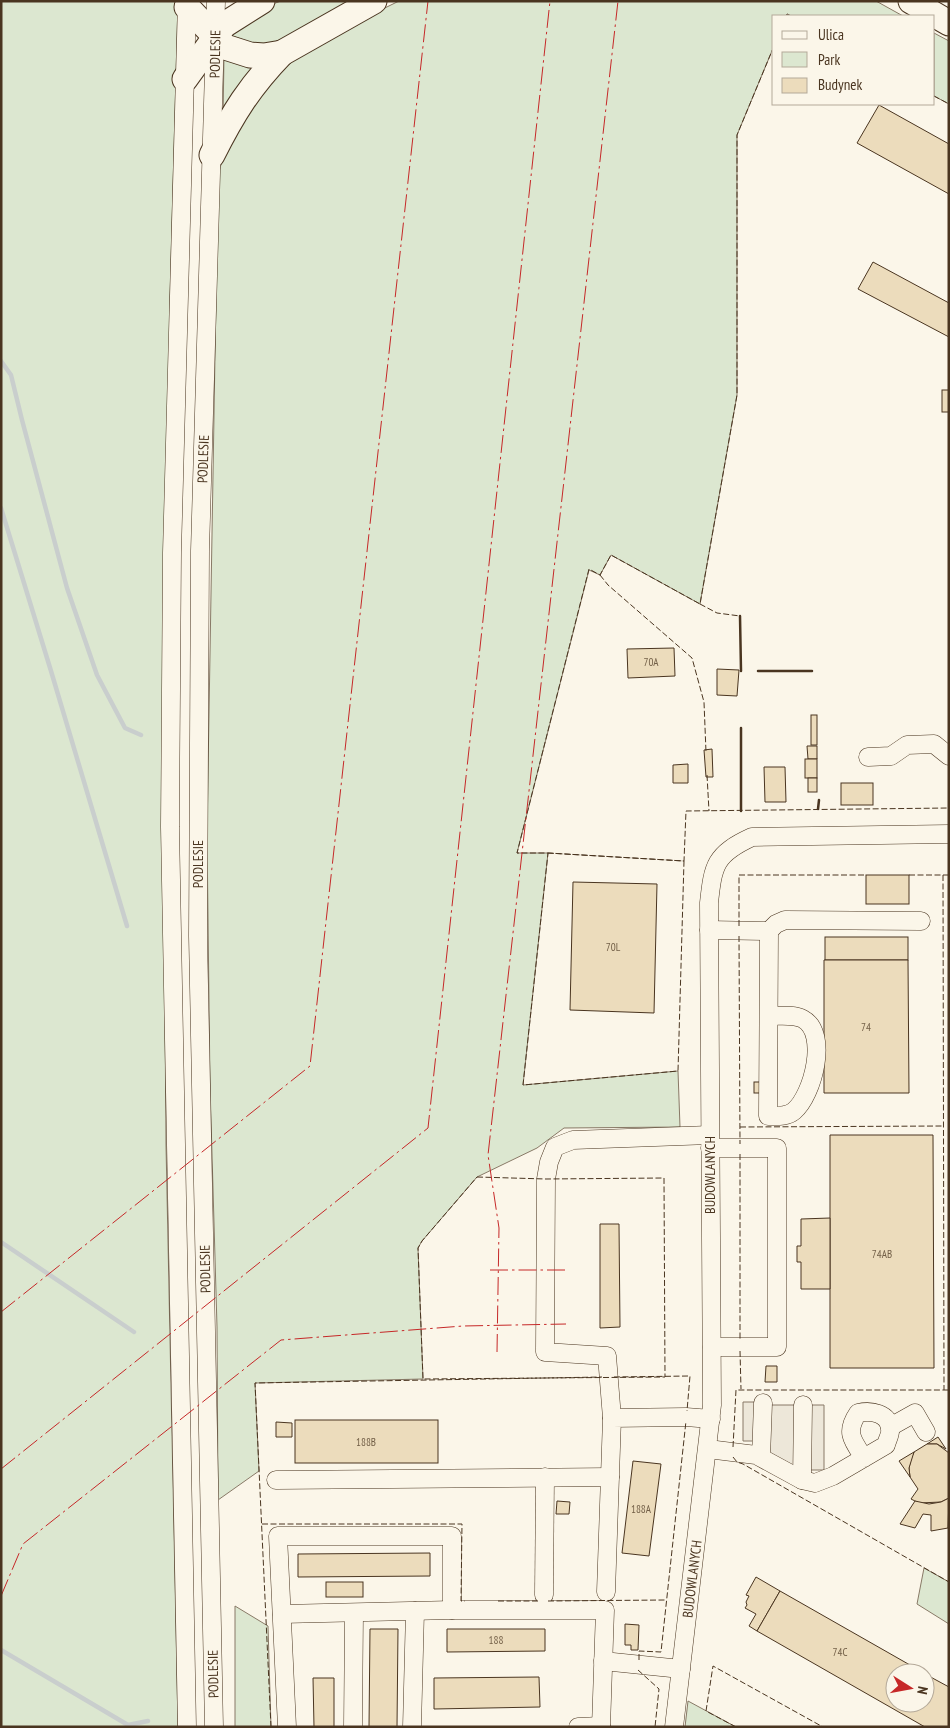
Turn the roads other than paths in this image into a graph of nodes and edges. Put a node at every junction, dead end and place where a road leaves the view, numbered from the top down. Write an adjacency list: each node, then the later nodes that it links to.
1 (216, 1): 7 (street, PODLESIE)
2 (262, 1): 7 (highway)
3 (374, 1): 8 (highway)
4 (911, 1): 6 (highway)
5 (187, 4): 7 (highway); 9 (street, PODLESIE)
6 (949, 23)
7 (215, 37): 8 (highway); 9 (highway); 10 (street, PODLESIE)
8 (282, 53): 10 (highway)
9 (185, 79): 42 (street, PODLESIE)
10 (212, 155): 43 (street, PODLESIE)
11 (949, 756): 12 (street)
12 (868, 757)
13 (949, 834): 15 (street, BUDOWLANYCH)
14 (921, 921): 16 (street)
15 (709, 930): 16 (street); 18 (street, BUDOWLANYCH)
16 (769, 931): 17 (street)
17 (769, 1016): 17 (street)
18 (710, 1141): 19 (street, BUDOWLANYCH); 19 (street); 22 (street)
19 (712, 1347): 23 (street, BUDOWLANYCH)
20 (763, 1403): 27 (street)
21 (803, 1405): 32 (street)
22 (612, 1418): 23 (street); 30 (street)
23 (711, 1419): 26 (street, BUDOWLANYCH)
24 (890, 1427): 25 (street); 28 (street); 28 (street)
25 (926, 1432)
26 (708, 1449): 27 (street); 40 (street, BUDOWLANYCH)
27 (761, 1457): 32 (street)
28 (864, 1458): 32 (street)
29 (545, 1477): 30 (street); 31 (street); 34 (street)
30 (610, 1477): 33 (street)
31 (276, 1480)
32 (802, 1480)
33 (606, 1592)
34 (544, 1595)
35 (452, 1610): 36 (street); 38 (street); 39 (street)
36 (415, 1611): 37 (street); 46 (street)
37 (354, 1613): 38 (street); 45 (street)
38 (282, 1614): 44 (street)
39 (603, 1660): 40 (street); 41 (street)
40 (681, 1669): 48 (street, BUDOWLANYCH)
41 (601, 1726): 47 (street)
42 (186, 1727)
43 (214, 1727)
44 (287, 1727)
45 (354, 1727)
46 (412, 1727)
47 (578, 1727)
48 (674, 1727)

